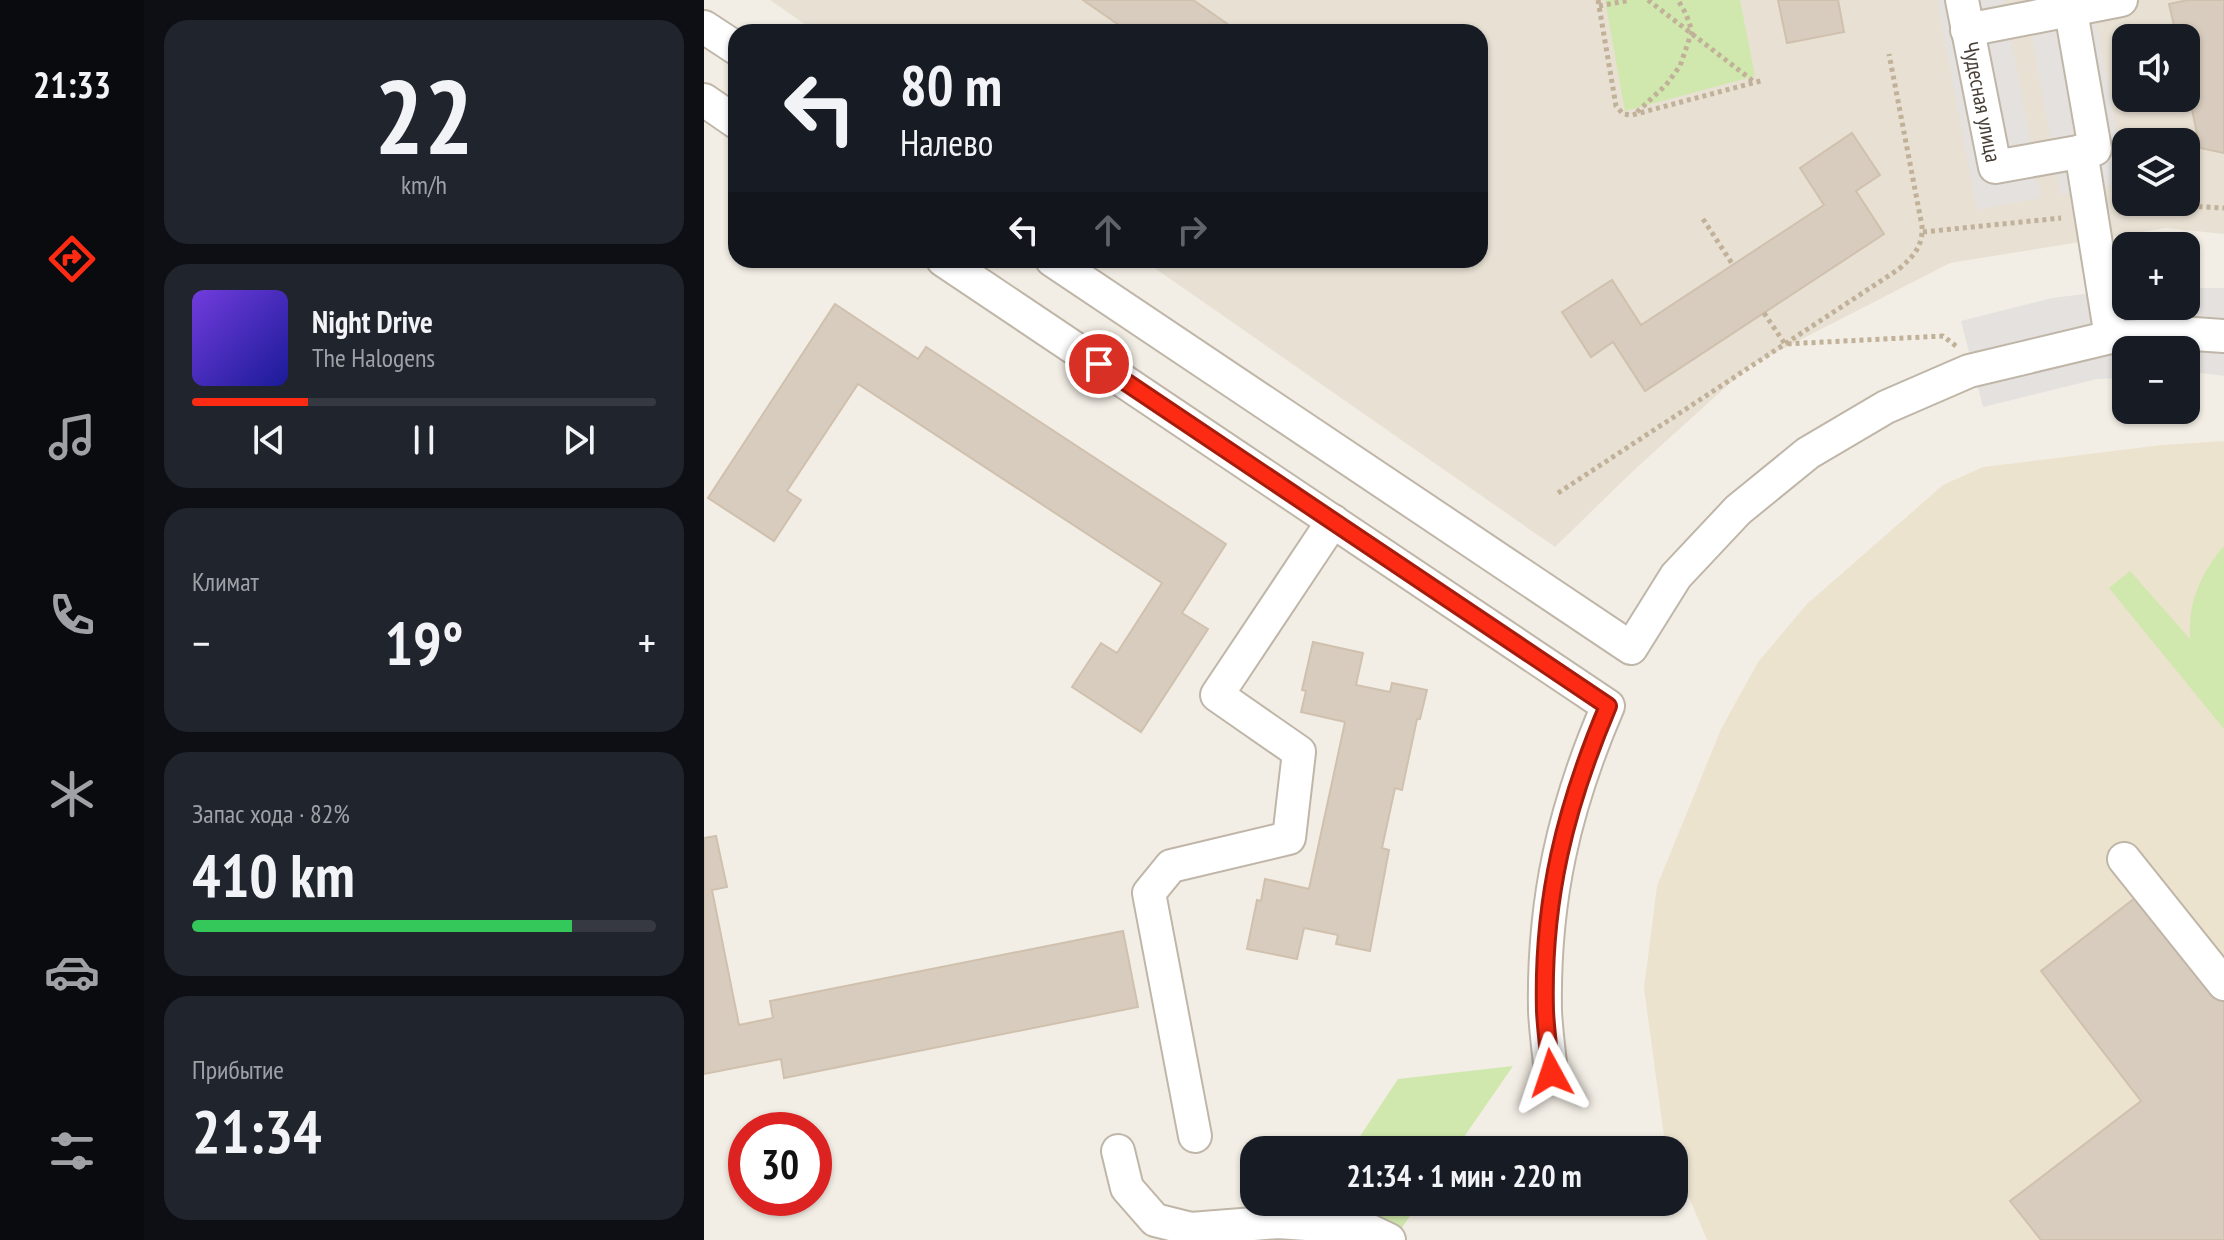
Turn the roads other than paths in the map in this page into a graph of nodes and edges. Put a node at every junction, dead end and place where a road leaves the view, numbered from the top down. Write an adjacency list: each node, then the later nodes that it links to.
1 (2121, 0): 2 (street)
2 (2070, 5): 3 (street); 8 (street)
3 (1964, 15): 8 (street, Чудесная улица)
4 (704, 27): 5 (street)
5 (728, 43)
6 (704, 100): 7 (street)
7 (728, 116)
8 (2081, 151): 12 (street)
9 (955, 268): 13 (street)
10 (1064, 268): 12 (street)
11 (2224, 336): 12 (street)
12 (2111, 337)
13 (1333, 521): 16 (street); 17 (street)
14 (2124, 859): 15 (street)
15 (2224, 984)
16 (1551, 1073)
17 (1195, 1136)
18 (1118, 1151): 19 (street)
19 (1389, 1240)

